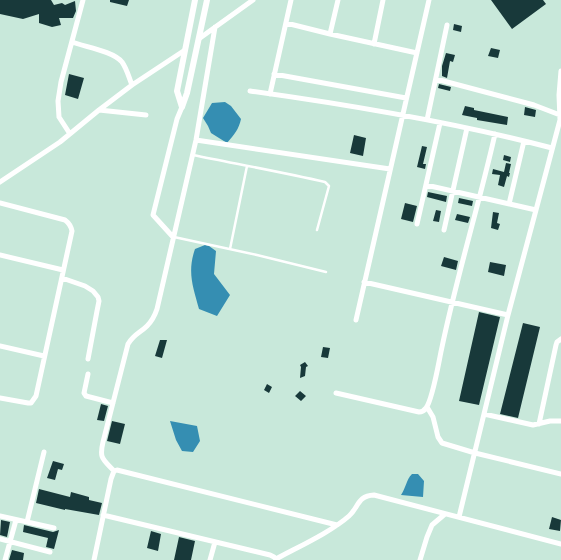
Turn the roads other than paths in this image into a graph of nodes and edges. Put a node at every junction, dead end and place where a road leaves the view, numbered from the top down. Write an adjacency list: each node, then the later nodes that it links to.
1 (83, 0): 14 (street)
2 (195, 0): 16 (street)
3 (207, 0): 13 (street)
4 (253, 0): 11 (street)
5 (292, 0): 9 (street)
6 (338, 0): 12 (street)
7 (383, 0): 15 (street)
8 (429, 0): 17 (street)
9 (286, 23): 12 (street); 19 (street)
10 (447, 25): 20 (street)
11 (215, 27): 13 (street); 35 (street)
12 (330, 34): 15 (street)
13 (200, 38): 25 (street)
14 (72, 42): 21 (street); 33 (street)
15 (374, 44): 17 (street)
16 (184, 50): 21 (street); 25 (street)
17 (417, 53): 24 (street)
18 (561, 71): 29 (street)
19 (274, 74): 23 (street); 24 (street)
20 (436, 79): 29 (street); 30 (street)
21 (132, 85): 26 (street)
22 (250, 91): 23 (street)
23 (270, 94): 28 (street)
24 (406, 98): 28 (street)
25 (182, 107): 51 (street)
26 (99, 110): 27 (street); 33 (street)
27 (146, 115)
28 (402, 115): 30 (street); 40 (street)
29 (560, 115): 37 (street)
30 (427, 120): 31 (street)
31 (440, 123): 32 (street); 42 (street)
32 (467, 128): 34 (street); 43 (street)
33 (70, 134): 41 (street)
34 (495, 134): 36 (street); 44 (street)
35 (196, 140): 38 (street); 40 (street)
36 (524, 141): 37 (street); 46 (street)
37 (552, 148): 47 (street)
38 (193, 155): 39 (lane); 51 (street)
39 (247, 166): 49 (lane); 52 (lane)
40 (390, 169): 57 (street)
41 (0, 182)
42 (426, 185): 43 (street); 48 (street)
43 (454, 191): 44 (street); 50 (street)
44 (480, 197): 46 (street); 58 (street)
45 (0, 203): 54 (street)
46 (509, 204): 47 (street)
47 (536, 210): 59 (street)
48 (418, 224)
49 (317, 230)
50 (444, 230)
51 (173, 237): 52 (lane); 68 (street)
52 (230, 249): 55 (lane)
53 (0, 255): 54 (street)
54 (63, 270): 56 (street)
55 (326, 272)
56 (62, 278): 63 (street); 64 (street)
57 (364, 282): 58 (street); 60 (street)
58 (452, 301): 59 (street); 69 (street)
59 (508, 315): 70 (street)
60 (356, 320)
61 (561, 339): 72 (street)
62 (0, 346): 63 (street)
63 (44, 356): 67 (street)
64 (88, 359)
65 (88, 374): 68 (street)
66 (336, 393): 69 (street)
67 (0, 398)
68 (113, 403): 75 (street)
69 (427, 407): 74 (street)
70 (484, 414): 72 (street); 74 (street)
71 (561, 421): 72 (street)
72 (539, 424)
73 (44, 452): 82 (street)
74 (474, 453): 76 (street); 80 (street)
75 (114, 471): 78 (street); 83 (street)
76 (561, 474)
77 (445, 514): 80 (street); 83 (street); 94 (street)
78 (103, 515): 87 (street); 91 (street)
79 (0, 516): 81 (street)
80 (459, 518): 88 (street)
81 (16, 520): 82 (street); 86 (street)
82 (27, 522): 84 (street)
83 (337, 525): 93 (street)
84 (54, 528)
85 (0, 539): 86 (street)
86 (10, 542): 89 (street); 90 (street)
87 (215, 542): 92 (street); 93 (street)
88 (561, 544)
89 (50, 552)
90 (6, 560)
91 (94, 560)
92 (210, 560)
93 (276, 560)
94 (420, 560)

